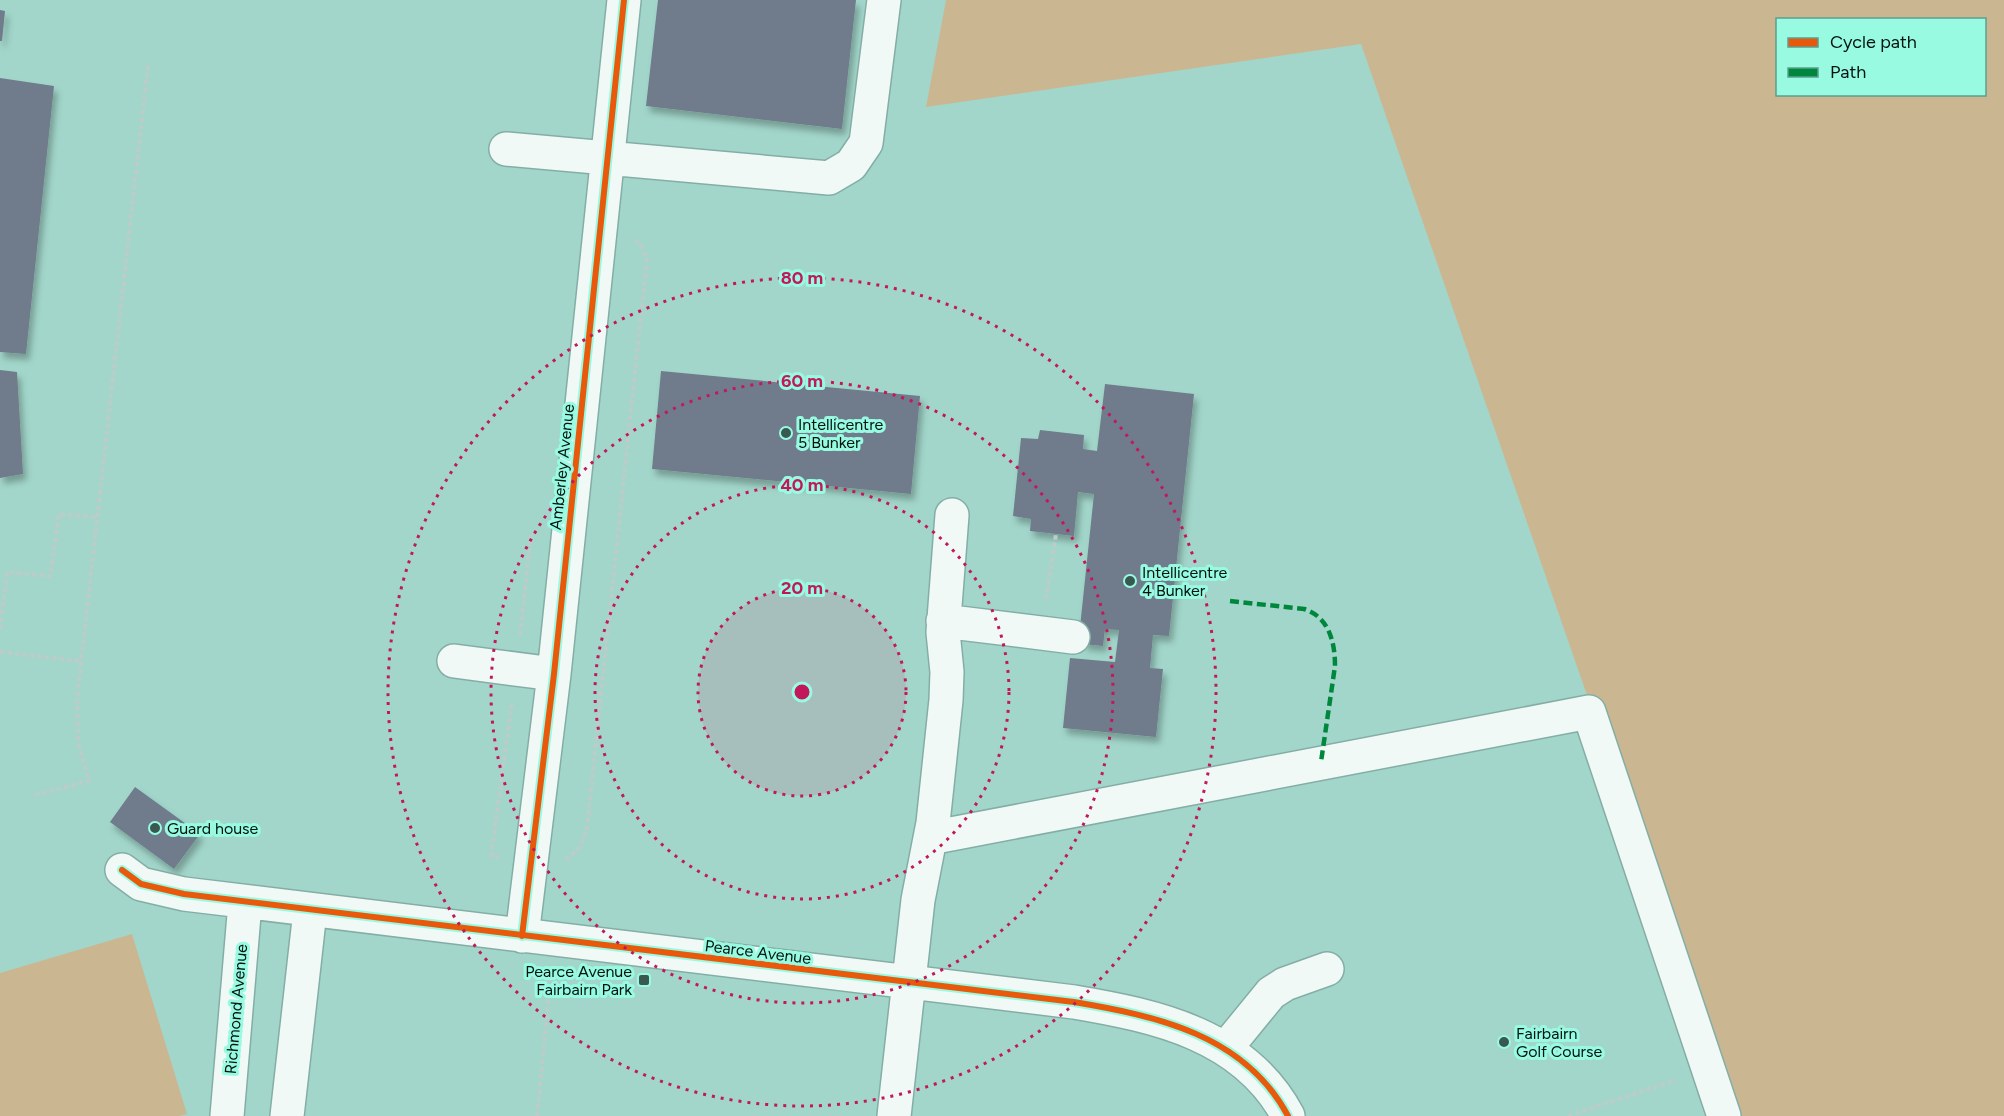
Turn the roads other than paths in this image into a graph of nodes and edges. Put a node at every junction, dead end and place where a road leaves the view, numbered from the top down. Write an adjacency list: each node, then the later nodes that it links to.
1 (624, 0): 4 (street, Amberley Avenue)
2 (884, 0): 4 (street)
3 (506, 149): 4 (street)
4 (607, 160): 9 (street, Amberley Avenue)
5 (952, 515): 6 (street)
6 (943, 621): 7 (street); 10 (street)
7 (1057, 634)
8 (454, 661): 9 (street)
9 (554, 674): 14 (street, Amberley Avenue)
10 (930, 838): 16 (street); 22 (street)
11 (122, 870): 12 (street, Pearce Avenue)
12 (245, 903): 13 (street, Pearce Avenue); 18 (street, Richmond Avenue)
13 (310, 911): 14 (street, Pearce Avenue); 19 (street)
14 (522, 936): 16 (street, Pearce Avenue)
15 (1327, 969): 17 (street)
16 (909, 984): 17 (street, Pearce Avenue); 20 (street)
17 (1226, 1048): 21 (street, Pearce Avenue)
18 (227, 1116)
19 (287, 1116)
20 (894, 1116)
21 (1287, 1116)
22 (1724, 1116)

